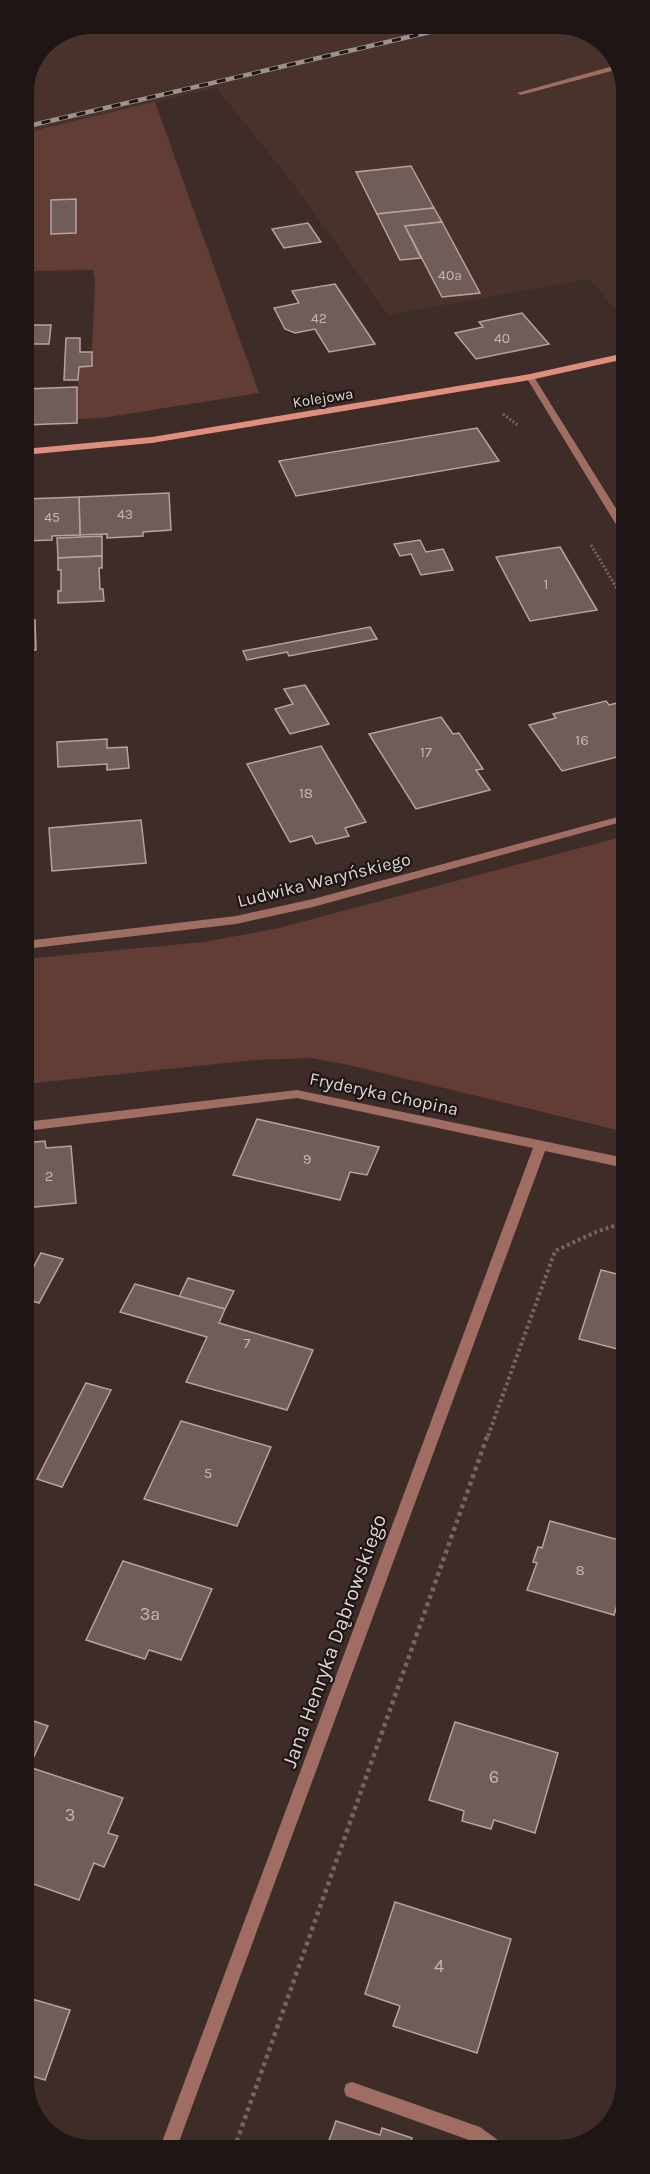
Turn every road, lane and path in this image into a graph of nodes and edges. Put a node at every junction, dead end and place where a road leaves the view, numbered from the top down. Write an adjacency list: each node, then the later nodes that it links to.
1 (610, 69): 2 (street)
2 (521, 93)
3 (616, 358): 4 (street, Kolejowa)
4 (530, 377): 7 (street, Kolejowa); 8 (street)
5 (501, 413): 6 (path)
6 (524, 434)
7 (34, 451)
8 (616, 516)
9 (589, 543): 10 (path)
10 (616, 587)
11 (616, 820): 12 (street, Ludwika Waryńskiego)
12 (34, 944)
13 (34, 1125): 14 (street, Fryderyka Chopina)
14 (540, 1147): 15 (street, Fryderyka Chopina); 18 (street, Jana Henryka Dąbrowskiego)
15 (616, 1161)
16 (616, 1225): 19 (path)
17 (352, 2090): 20 (street)
18 (171, 2139)
19 (238, 2139)
20 (483, 2140)

